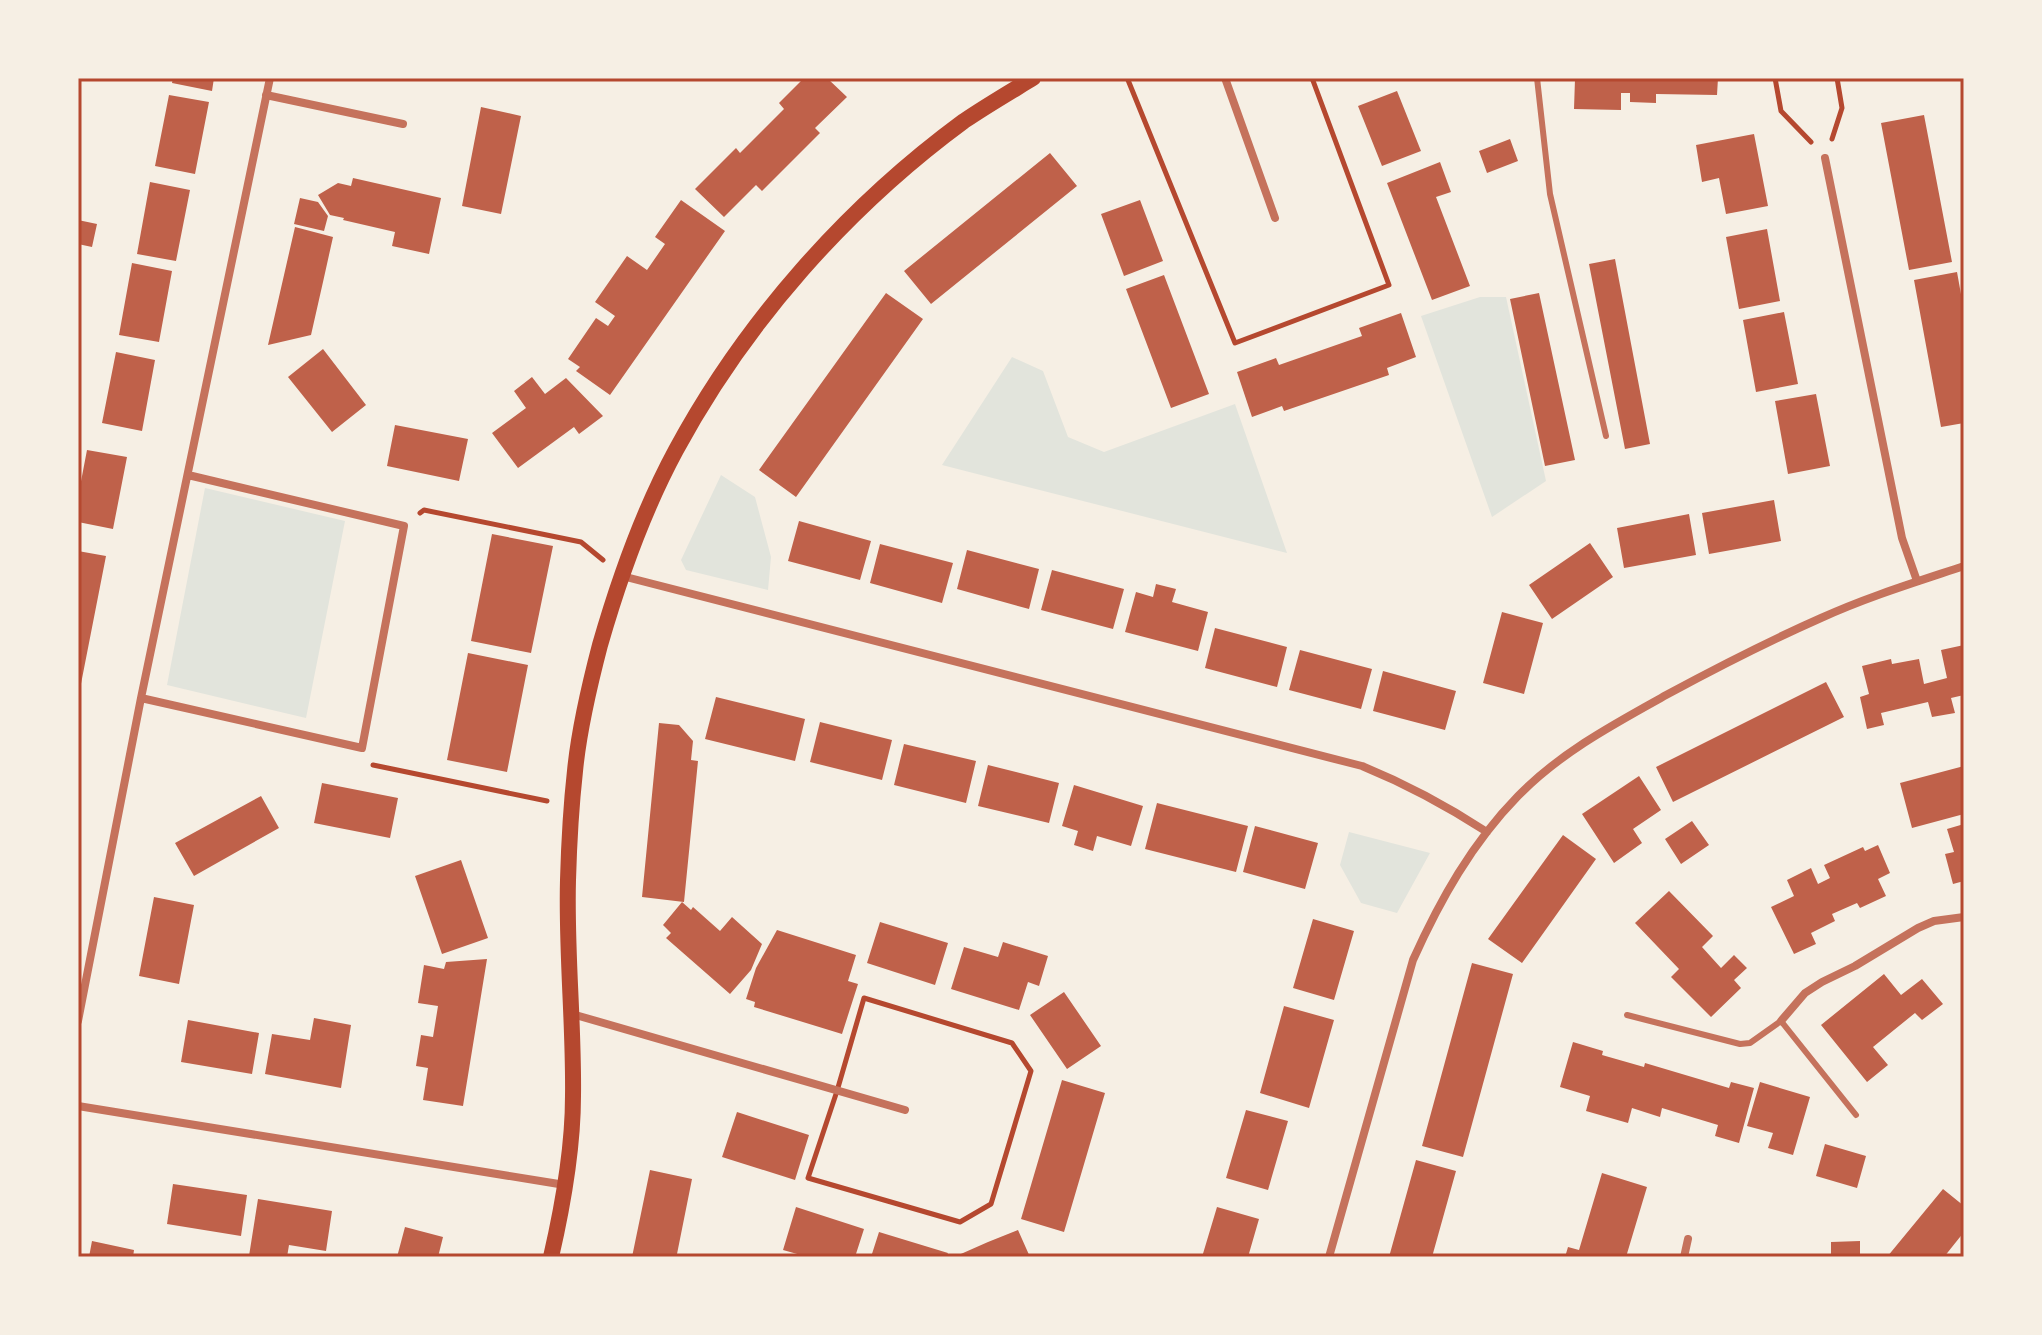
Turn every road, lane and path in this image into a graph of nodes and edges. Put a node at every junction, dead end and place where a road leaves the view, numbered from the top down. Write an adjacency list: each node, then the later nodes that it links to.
1 (270, 78): 7 (street)
2 (1033, 78): 15 (main road)
3 (1225, 78): 10 (street)
4 (1537, 78): 11 (lane)
5 (1775, 78): 9 (path)
6 (1837, 78): 9 (path)
7 (266, 95): 8 (street); 12 (street)
8 (403, 124)
9 (1825, 158): 16 (street)
10 (1275, 218)
11 (1606, 436)
12 (188, 475): 13 (street); 17 (street)
13 (404, 526): 15 (path); 18 (street)
14 (1964, 566): 16 (street)
15 (622, 576): 19 (main road); 20 (street)
16 (1917, 581): 20 (street)
17 (141, 698): 18 (street); 24 (street)
18 (362, 748): 19 (path)
19 (572, 806): 22 (main road)
20 (1487, 832): 32 (street)
21 (1964, 917): 25 (street)
22 (572, 1014): 27 (street); 29 (main road)
23 (1627, 1015): 25 (lane)
24 (78, 1021)
25 (1781, 1021): 28 (lane)
26 (78, 1106): 29 (street)
27 (905, 1110)
28 (1856, 1115)
29 (566, 1185): 31 (main road)
30 (1688, 1239): 33 (street)
31 (551, 1257)
32 (1329, 1257)
33 (1684, 1257)

